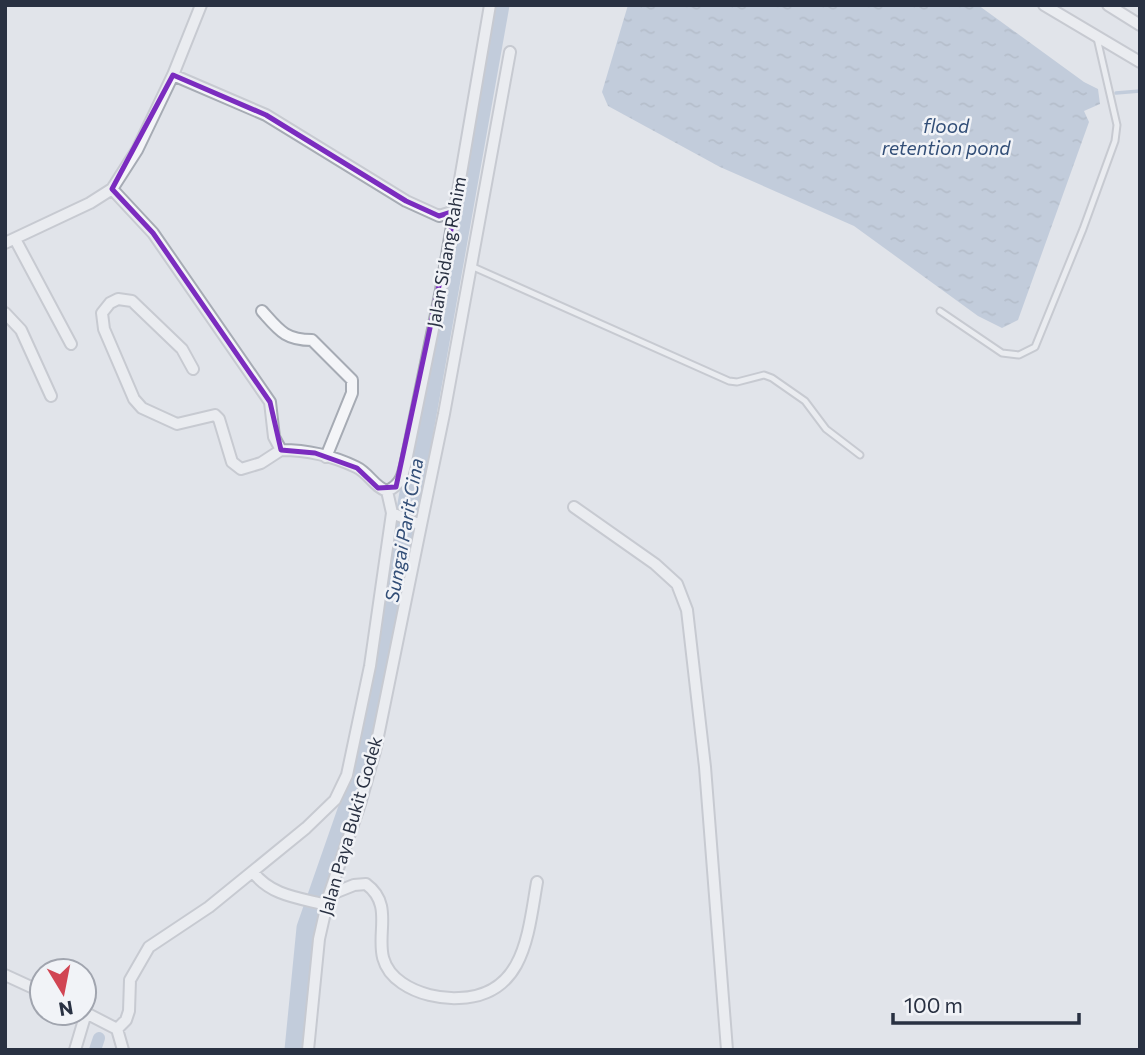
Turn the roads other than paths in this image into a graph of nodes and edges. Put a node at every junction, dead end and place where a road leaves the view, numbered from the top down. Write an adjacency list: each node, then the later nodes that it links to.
1 (201, 5): 9 (street)
2 (490, 5): 11 (street, Jalan Sidang Rahim)
3 (1044, 5): 6 (street)
4 (1108, 5): 5 (street)
5 (1140, 25)
6 (1097, 38): 8 (street); 14 (lane)
7 (510, 52): 13 (street, Jalan Paya Bukit Godek)
8 (1140, 62)
9 (173, 75): 10 (street); 11 (street)
10 (112, 188): 12 (street); 20 (street)
11 (455, 211): 23 (street, Jalan Sidang Rahim)
12 (10, 241): 17 (street)
13 (471, 266): 21 (lane); 25 (street, Jalan Paya Bukit Godek)
14 (940, 311)
15 (262, 312): 22 (street)
16 (6, 315): 19 (street)
17 (71, 344)
18 (193, 369): 20 (street)
19 (51, 397)
20 (281, 450): 22 (street)
21 (860, 455)
22 (326, 457): 23 (street)
23 (390, 503): 25 (street); 26 (street)
24 (574, 507): 37 (street)
25 (419, 524): 28 (street, Jalan Paya Bukit Godek)
26 (257, 876): 28 (street); 33 (street)
27 (537, 882): 28 (street)
28 (325, 901): 36 (street, Jalan Paya Bukit Godek)
29 (5, 975): 30 (street)
30 (28, 986)
31 (98, 1020): 33 (street)
32 (81, 1027): 34 (street)
33 (117, 1029): 35 (street)
34 (75, 1050)
35 (123, 1050)
36 (308, 1050)
37 (727, 1050)

